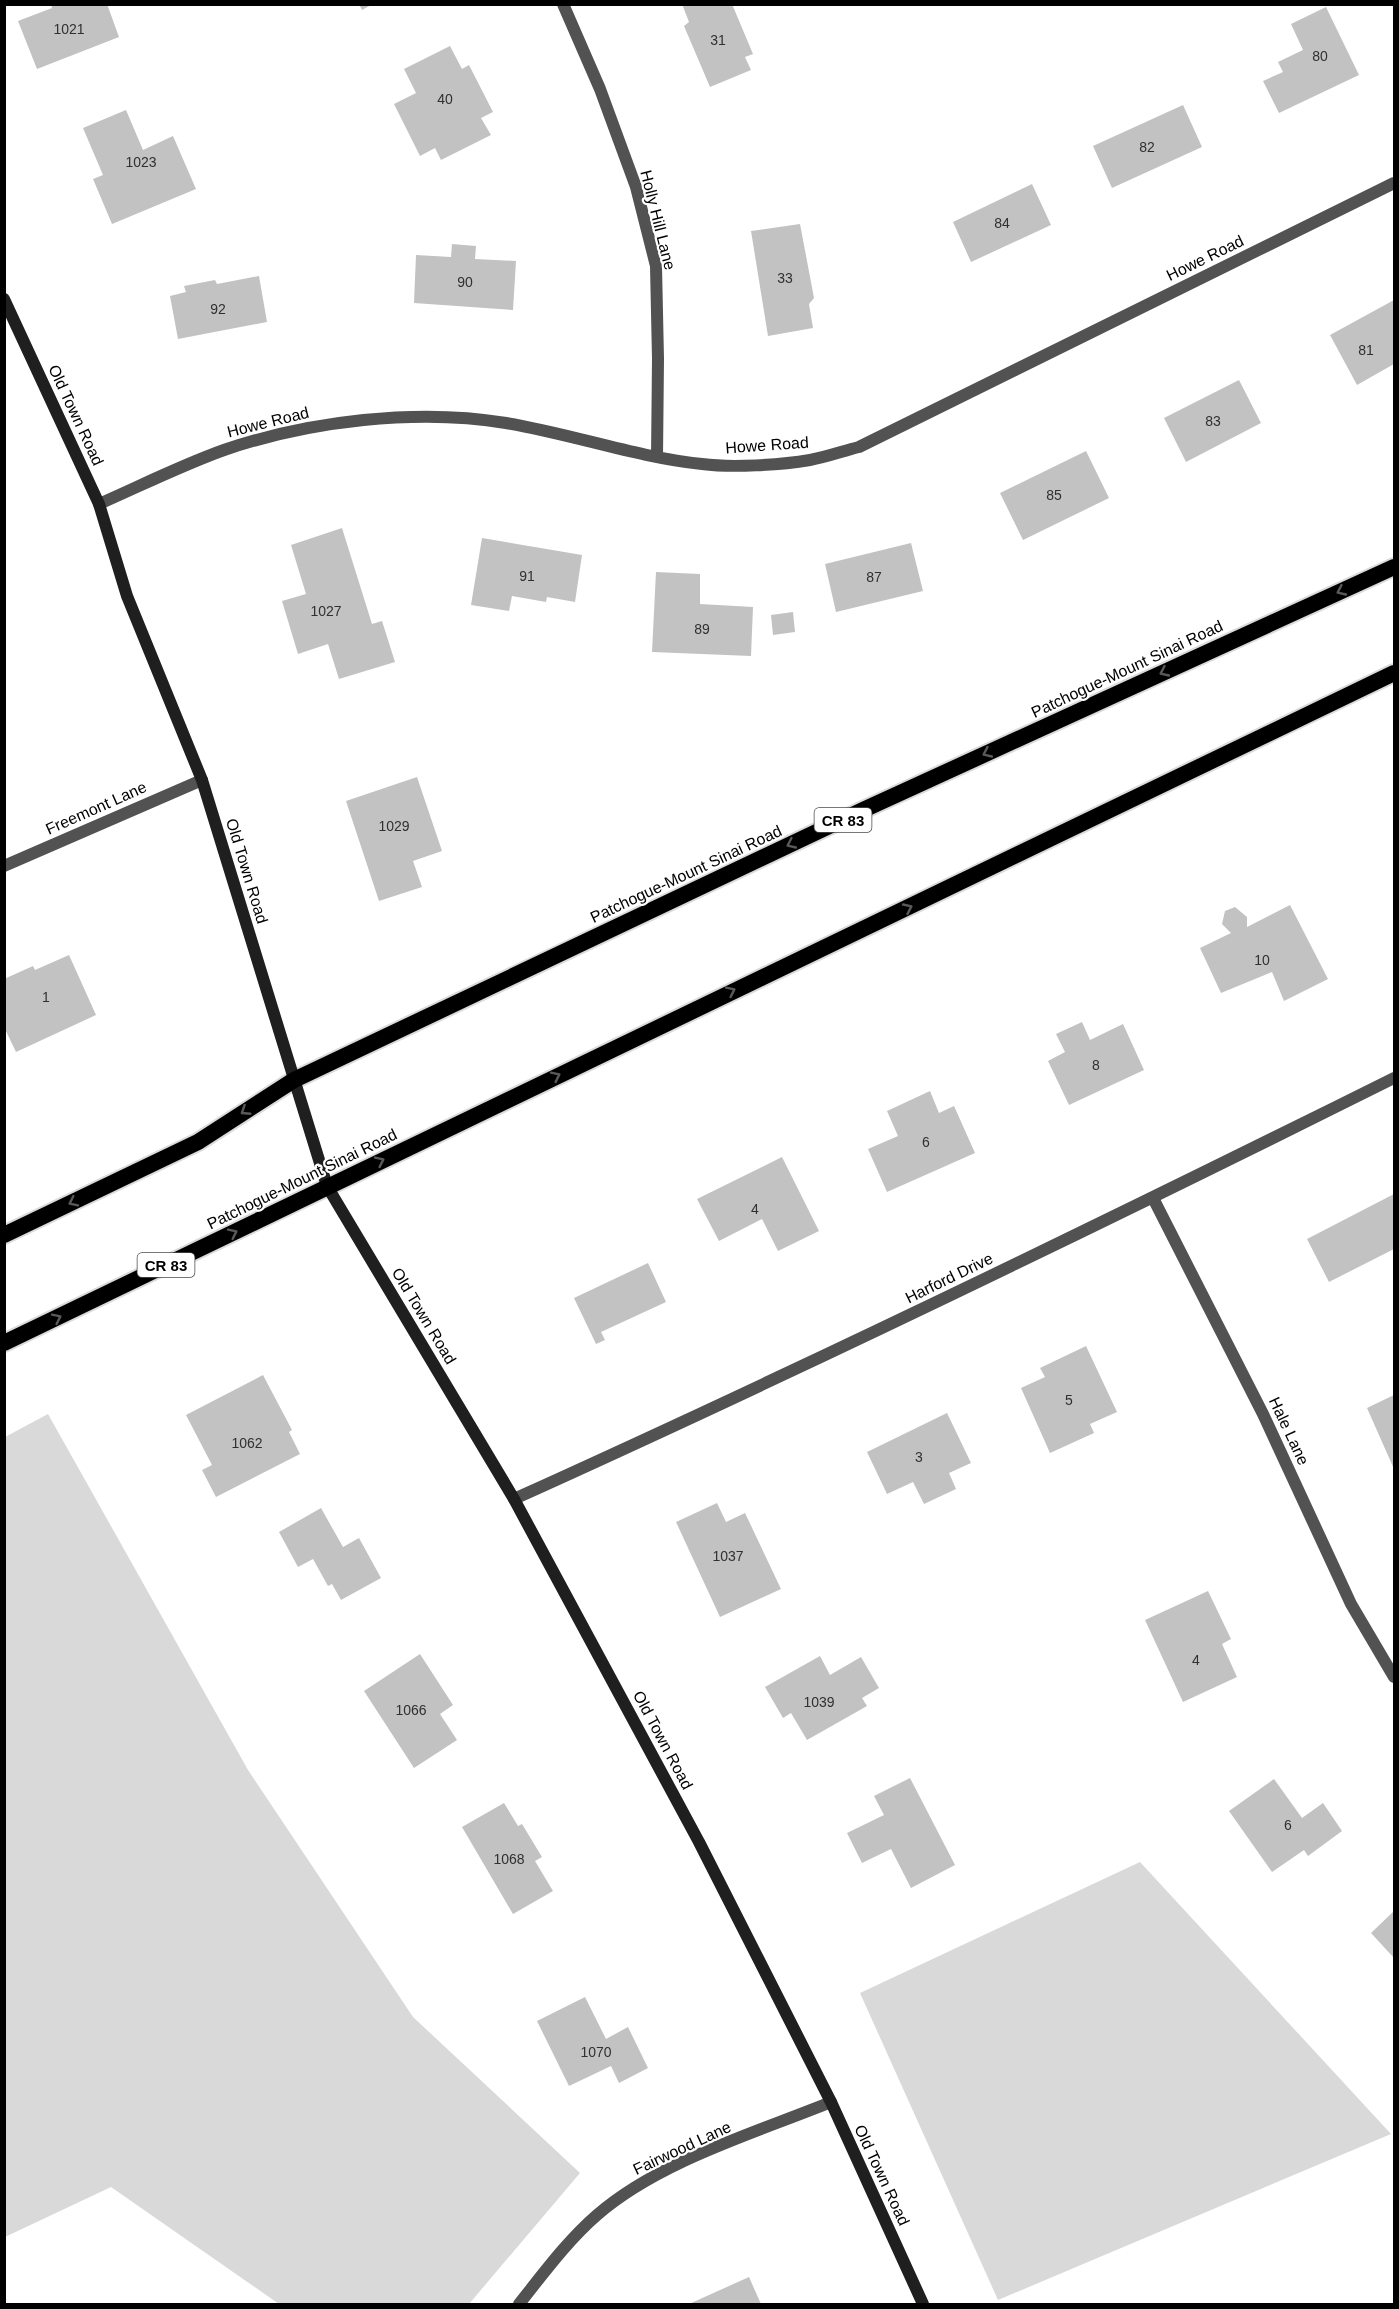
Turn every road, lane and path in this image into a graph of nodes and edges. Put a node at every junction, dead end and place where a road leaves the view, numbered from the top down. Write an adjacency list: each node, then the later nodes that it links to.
1 (563, 4): 4 (street, Holly Hill Lane)
2 (1395, 183): 4 (street, Howe Road)
3 (4, 299): 5 (main road, Old Town Road)
4 (657, 457): 5 (street, Howe Road)
5 (99, 504): 8 (main road, Old Town Road)
6 (1395, 567): 11 (highway, Patchogue-Mount Sinai Road / CR 83, one-way to 11)
7 (1395, 673): 12 (highway, Patchogue-Mount Sinai Road / CR 83, one-way to 7)
8 (202, 780): 9 (street, Freemont Lane); 11 (main road, Old Town Road)
9 (4, 866)
10 (1395, 1078): 13 (street, Harford Drive)
11 (294, 1080): 12 (main road, Old Town Road); 14 (highway, Patchogue-Mount Sinai Road / CR 83, one-way to 14)
12 (327, 1186): 15 (highway, Patchogue-Mount Sinai Road / CR 83, one-way to 12); 16 (main road, Old Town Road)
13 (1153, 1198): 16 (street, Harford Drive); 17 (street, Hale Lane)
14 (4, 1235)
15 (4, 1343)
16 (514, 1499): 18 (main road, Old Town Road)
17 (1395, 1677)
18 (831, 2102): 19 (street, Fairwood Lane); 20 (main road, Old Town Road)
19 (519, 2304)
20 (923, 2304)

